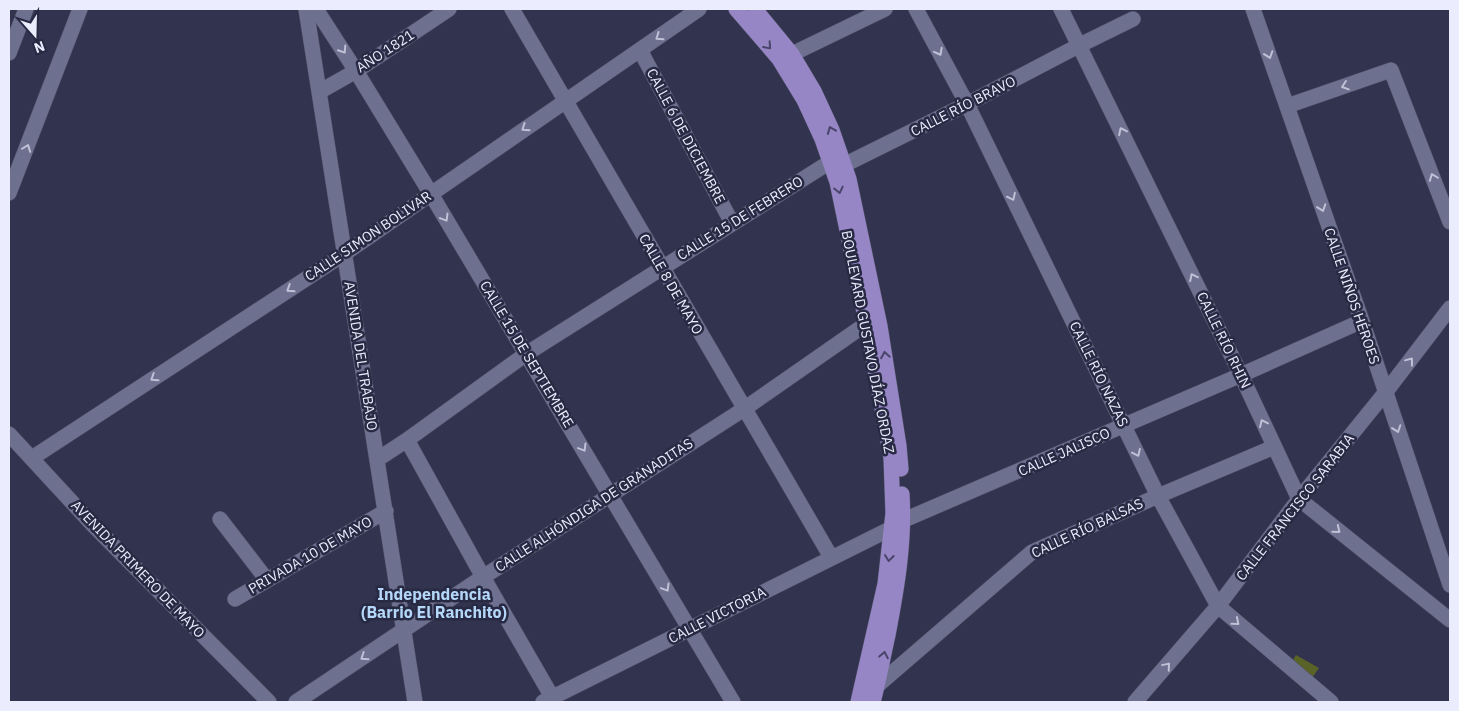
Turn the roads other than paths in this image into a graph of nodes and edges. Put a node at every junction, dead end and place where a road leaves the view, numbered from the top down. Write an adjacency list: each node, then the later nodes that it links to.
1 (26, 9): 17 (street)
2 (80, 9): 25 (street, one-way to 2)
3 (306, 9): 20 (street, AVENIDA DEL TRABAJO)
4 (316, 9): 19 (street, CALLE 15 DE SEPTIEMBRE, one-way to 19)
5 (449, 9): 19 (street, AÑO 1821)
6 (512, 9): 21 (street, CALLE 8 DE MAYO)
7 (699, 9): 16 (street, CALLE SIMON BOLIVAR, one-way to 16)
8 (736, 9): 24 (main road, BOULEVARD GUSTAVO DÍAZ ORDAZ, one-way to 24)
9 (756, 9): 18 (main road, BOULEVARD GUSTAVO DÍAZ ORDAZ)
10 (885, 9): 18 (street)
11 (916, 9): 22 (street, CALLE RÍO NAZAS, one-way to 22)
12 (1061, 9): 15 (street, CALLE RÍO RHIN)
13 (1253, 9): 23 (street, CALLE NIÑOS HÉROES, one-way to 23)
14 (1133, 20): 15 (street, CALLE RÍO BRAVO)
15 (1080, 45): 22 (street, CALLE RÍO BRAVO); 35 (street, CALLE RÍO RHIN, one-way to 15)
16 (640, 50): 21 (street, CALLE SIMON BOLIVAR); 28 (street, CALLE 6 DE DICIEMBRE)
17 (9, 53)
18 (792, 54): 24 (main road, BOULEVARD GUSTAVO DÍAZ ORDAZ, one-way to 18)
19 (356, 70): 20 (street, AÑO 1821); 26 (street, CALLE 15 DE SEPTIEMBRE)
20 (319, 92): 29 (street, AVENIDA DEL TRABAJO)
21 (565, 101): 26 (street, CALLE SIMON BOLIVAR, one-way to 26); 30 (street, CALLE 8 DE MAYO)
22 (967, 104): 24 (street, CALLE RÍO BRAVO); 38 (street, CALLE RÍO NAZAS, one-way to 38)
23 (1287, 106): 27 (street, one-way to 23); 32 (street, CALLE NIÑOS HÉROES, one-way to 32)
24 (837, 163): 28 (street, CALLE 15 DE FEBRERO); 33 (main road, BOULEVARD GUSTAVO DÍAZ ORDAZ, one-way to 33); 49 (main road, BOULEVARD GUSTAVO DÍAZ ORDAZ, one-way to 24)
25 (9, 193)
26 (431, 194): 29 (street, CALLE SIMON BOLIVAR); 34 (street, CALLE 15 DE SEPTIEMBRE, one-way to 34)
27 (1450, 222)
28 (732, 223): 30 (street, CALLE 15 DE FEBRERO)
29 (344, 254): 42 (street, CALLE SIMON BOLIVAR, one-way to 42); 43 (street, AVENIDA DEL TRABAJO)
30 (661, 268): 34 (street, CALLE 15 DE FEBRERO); 37 (street, CALLE 8 DE MAYO)
31 (1450, 308): 36 (street, CALLE FRANCISCO SARABIA, one-way to 31)
32 (1362, 321): 35 (street, CALLE JALISCO); 36 (street, CALLE NIÑOS HÉROES)
33 (866, 324): 37 (street, CALLE ALHÓNDIGA DE GRANADITAS); 49 (main road, BOULEVARD GUSTAVO DÍAZ ORDAZ)
34 (526, 354): 40 (street, CALLE 15 DE FEBRERO); 44 (street, CALLE 15 DE SEPTIEMBRE, one-way to 44)
35 (1241, 375): 38 (street, CALLE JALISCO); 41 (street, CALLE RÍO RHIN, one-way to 35)
36 (1385, 393): 46 (street, CALLE FRANCISCO SARABIA); 50 (street, CALLE NIÑOS HÉROES, one-way to 50)
37 (744, 408): 44 (street, CALLE ALHÓNDIGA DE GRANADITAS); 51 (street, CALLE 8 DE MAYO)
38 (1124, 425): 45 (street, CALLE RÍO NAZAS, one-way to 45); 49 (street, CALLE JALISCO)
39 (9, 434): 42 (street, AVENIDA PRIMERO DE MAYO)
40 (407, 440): 43 (street, CALLE 15 DE FEBRERO); 52 (street)
41 (1274, 448): 45 (street, CALLE RÍO BALSAS); 46 (street, CALLE RÍO RHIN)
42 (32, 458): 62 (street, AVENIDA PRIMERO DE MAYO)
43 (378, 459): 47 (street, AVENIDA DEL TRABAJO)
44 (610, 494): 52 (street, CALLE ALHÓNDIGA DE GRANADITAS); 58 (street, CALLE 15 DE SEPTIEMBRE, one-way to 58)
45 (1158, 496): 56 (street, CALLE RÍO NAZAS); 60 (street, CALLE RÍO BALSAS)
46 (1299, 499): 56 (street, CALLE FRANCISCO SARABIA); 57 (street, CALLE RÍO RHIN, one-way to 57)
47 (386, 511): 53 (street, PRIVADA 10 DE MAYO); 59 (street, AVENIDA DEL TRABAJO)
48 (220, 519): 53 (street)
49 (898, 524): 51 (street, CALLE VICTORIA); 60 (main road, BOULEVARD GUSTAVO DÍAZ ORDAZ, one-way to 49); 66 (main road, BOULEVARD GUSTAVO DÍAZ ORDAZ, one-way to 66)
50 (1444, 545): 54 (street, CALLE NIÑOS HÉROES)
51 (830, 557): 58 (street, CALLE VICTORIA)
52 (483, 577): 59 (street, CALLE ALHÓNDIGA DE GRANADITAS); 61 (street)
53 (267, 580): 55 (street, PRIVADA 10 DE MAYO)
54 (1450, 585)
55 (235, 598)
56 (1218, 606): 68 (street, CALLE FRANCISCO SARABIA, one-way to 56); 69 (street, CALLE RÍO NAZAS, one-way to 69)
57 (1450, 620)
58 (690, 629): 61 (street, CALLE VICTORIA); 65 (street, CALLE 15 DE SEPTIEMBRE)
59 (404, 630): 63 (street, CALLE ALHÓNDIGA DE GRANADITAS, one-way to 63); 64 (street, AVENIDA DEL TRABAJO)
60 (878, 686): 67 (main road, BOULEVARD GUSTAVO DÍAZ ORDAZ)
61 (548, 700)
62 (269, 702)
63 (296, 702)
64 (415, 702)
65 (733, 702)
66 (858, 702)
67 (873, 702)
68 (1135, 702)
69 (1330, 702)

